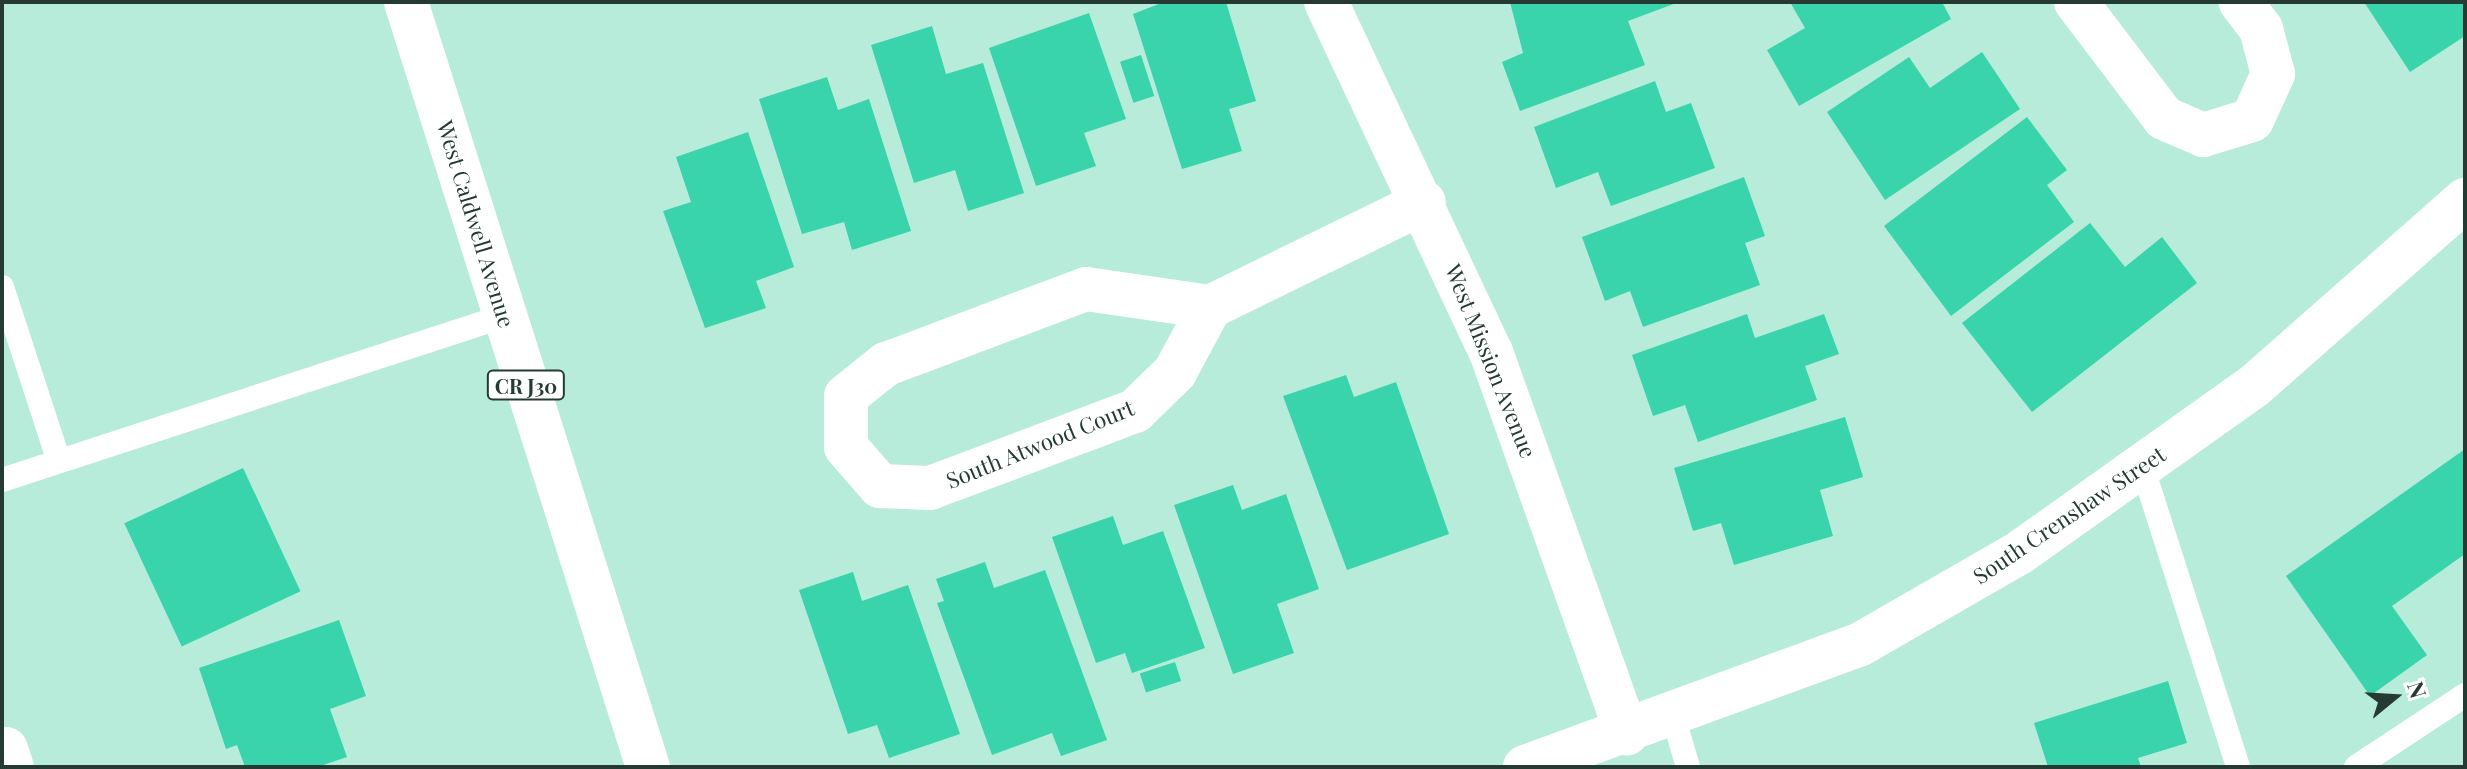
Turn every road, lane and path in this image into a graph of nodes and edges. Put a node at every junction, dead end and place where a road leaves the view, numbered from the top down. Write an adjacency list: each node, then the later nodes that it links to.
1 (406, 2): 9 (street, West Caldwell Avenue / CR J30)
2 (1326, 2): 6 (street, West Mission Avenue)
3 (2076, 2): 4 (street)
4 (2241, 2)
5 (2465, 200): 11 (street, South Crenshaw Street)
6 (1424, 202): 8 (street); 15 (street, West Mission Avenue)
7 (2, 287): 10 (lane)
8 (1210, 307): 8 (street, South Atwood Court)
9 (504, 316): 10 (lane); 16 (street, West Caldwell Avenue / CR J30)
10 (59, 461): 12 (lane)
11 (2143, 469): 14 (street, South Crenshaw Street); 19 (lane)
12 (2, 480)
13 (2465, 695): 20 (lane)
14 (1673, 716): 15 (street, South Crenshaw Street); 18 (lane)
15 (1608, 748): 17 (street, South Crenshaw Street)
16 (648, 767)
17 (1525, 767)
18 (1688, 767)
19 (2238, 767)
20 (2356, 767)

